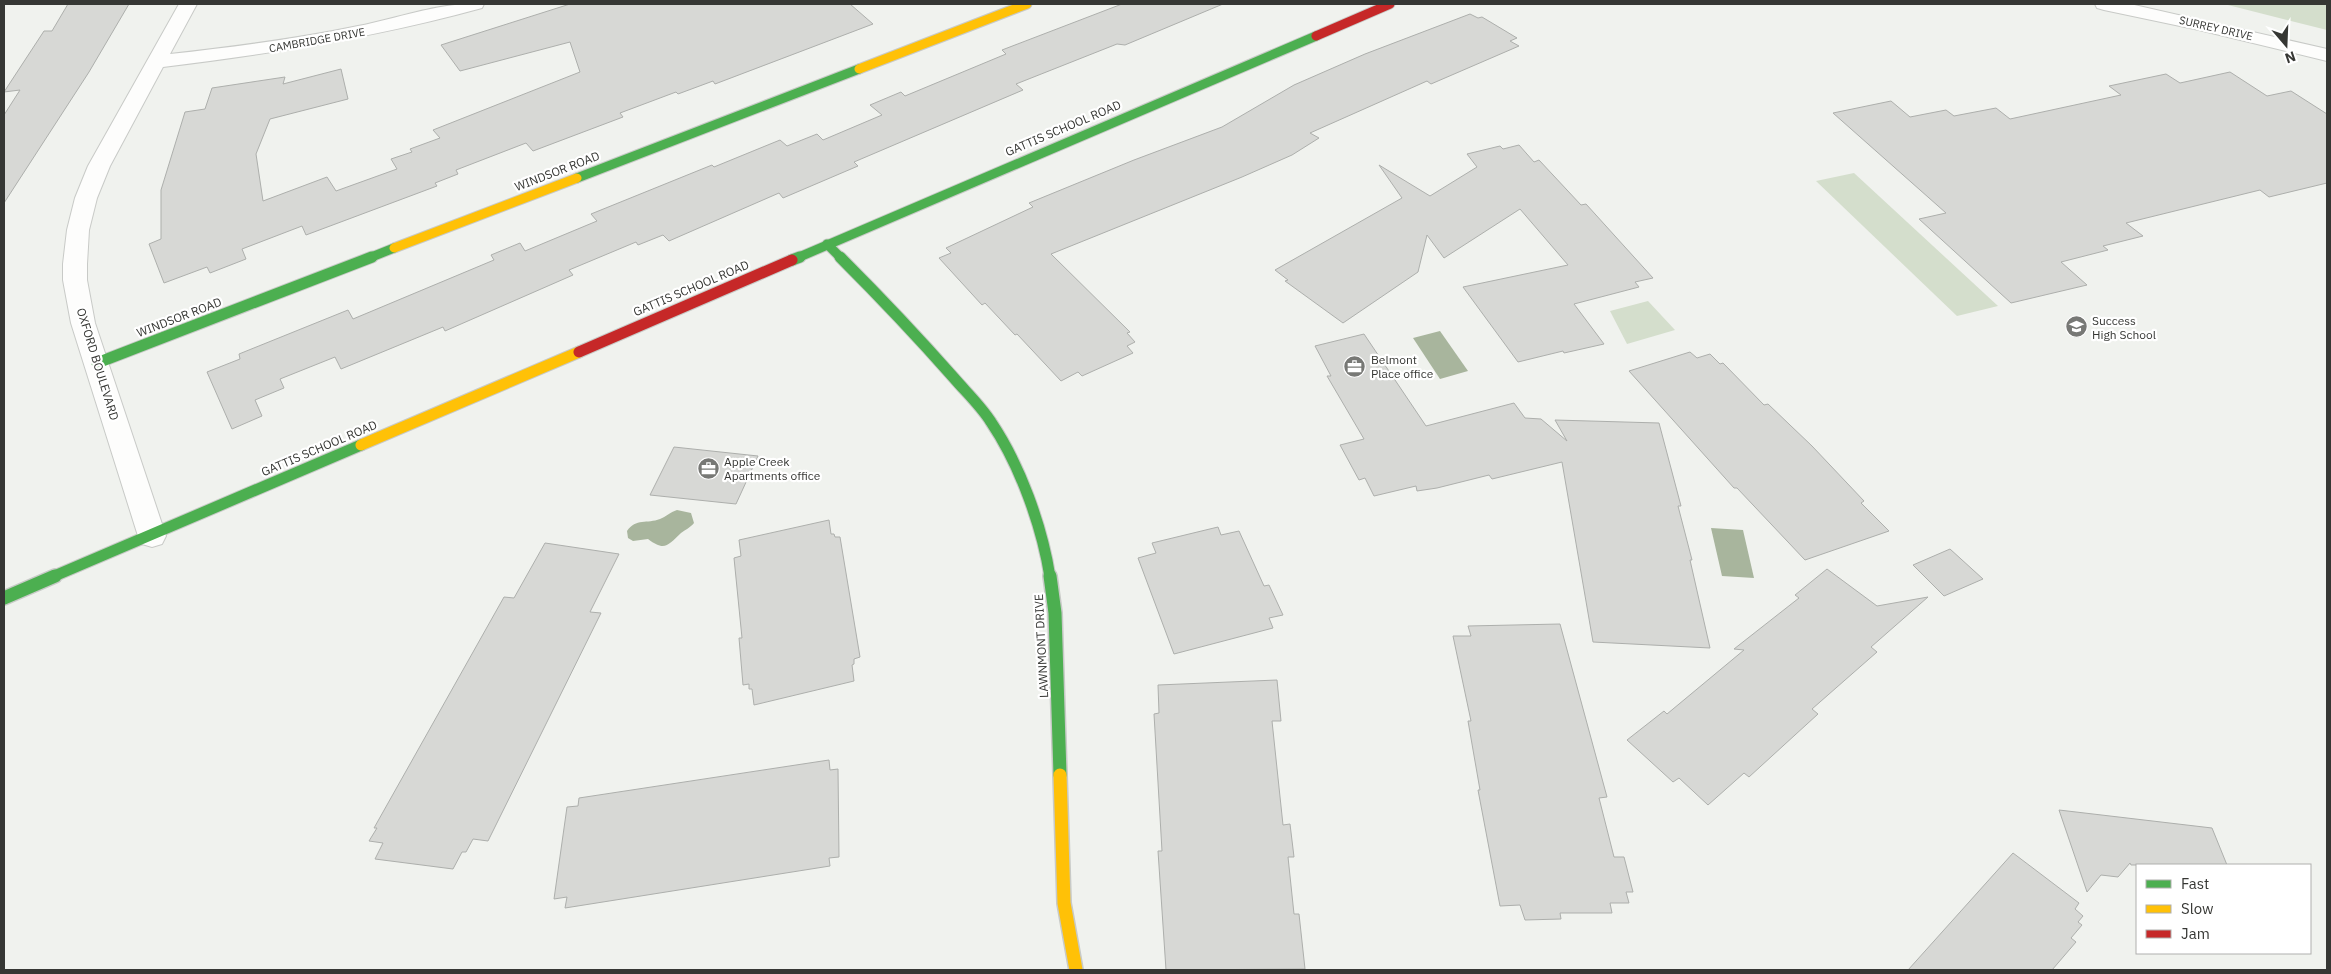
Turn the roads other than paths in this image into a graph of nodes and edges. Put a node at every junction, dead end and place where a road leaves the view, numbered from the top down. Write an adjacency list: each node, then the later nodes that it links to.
1 (188, 4): 7 (street, OXFORD BOULEVARD)
2 (475, 4): 7 (street, CAMBRIDGE DRIVE)
3 (1027, 4): 9 (street, WINDSOR ROAD)
4 (1390, 4): 8 (street, GATTIS SCHOOL ROAD)
5 (2104, 4): 6 (street, SURREY DRIVE)
6 (2327, 55)
7 (156, 62): 9 (street, OXFORD BOULEVARD)
8 (827, 244): 10 (street, GATTIS SCHOOL ROAD); 12 (street, LAWNMONT DRIVE)
9 (97, 364): 10 (street, OXFORD BOULEVARD)
10 (152, 536): 11 (street, GATTIS SCHOOL ROAD)
11 (4, 598)
12 (1076, 970)

